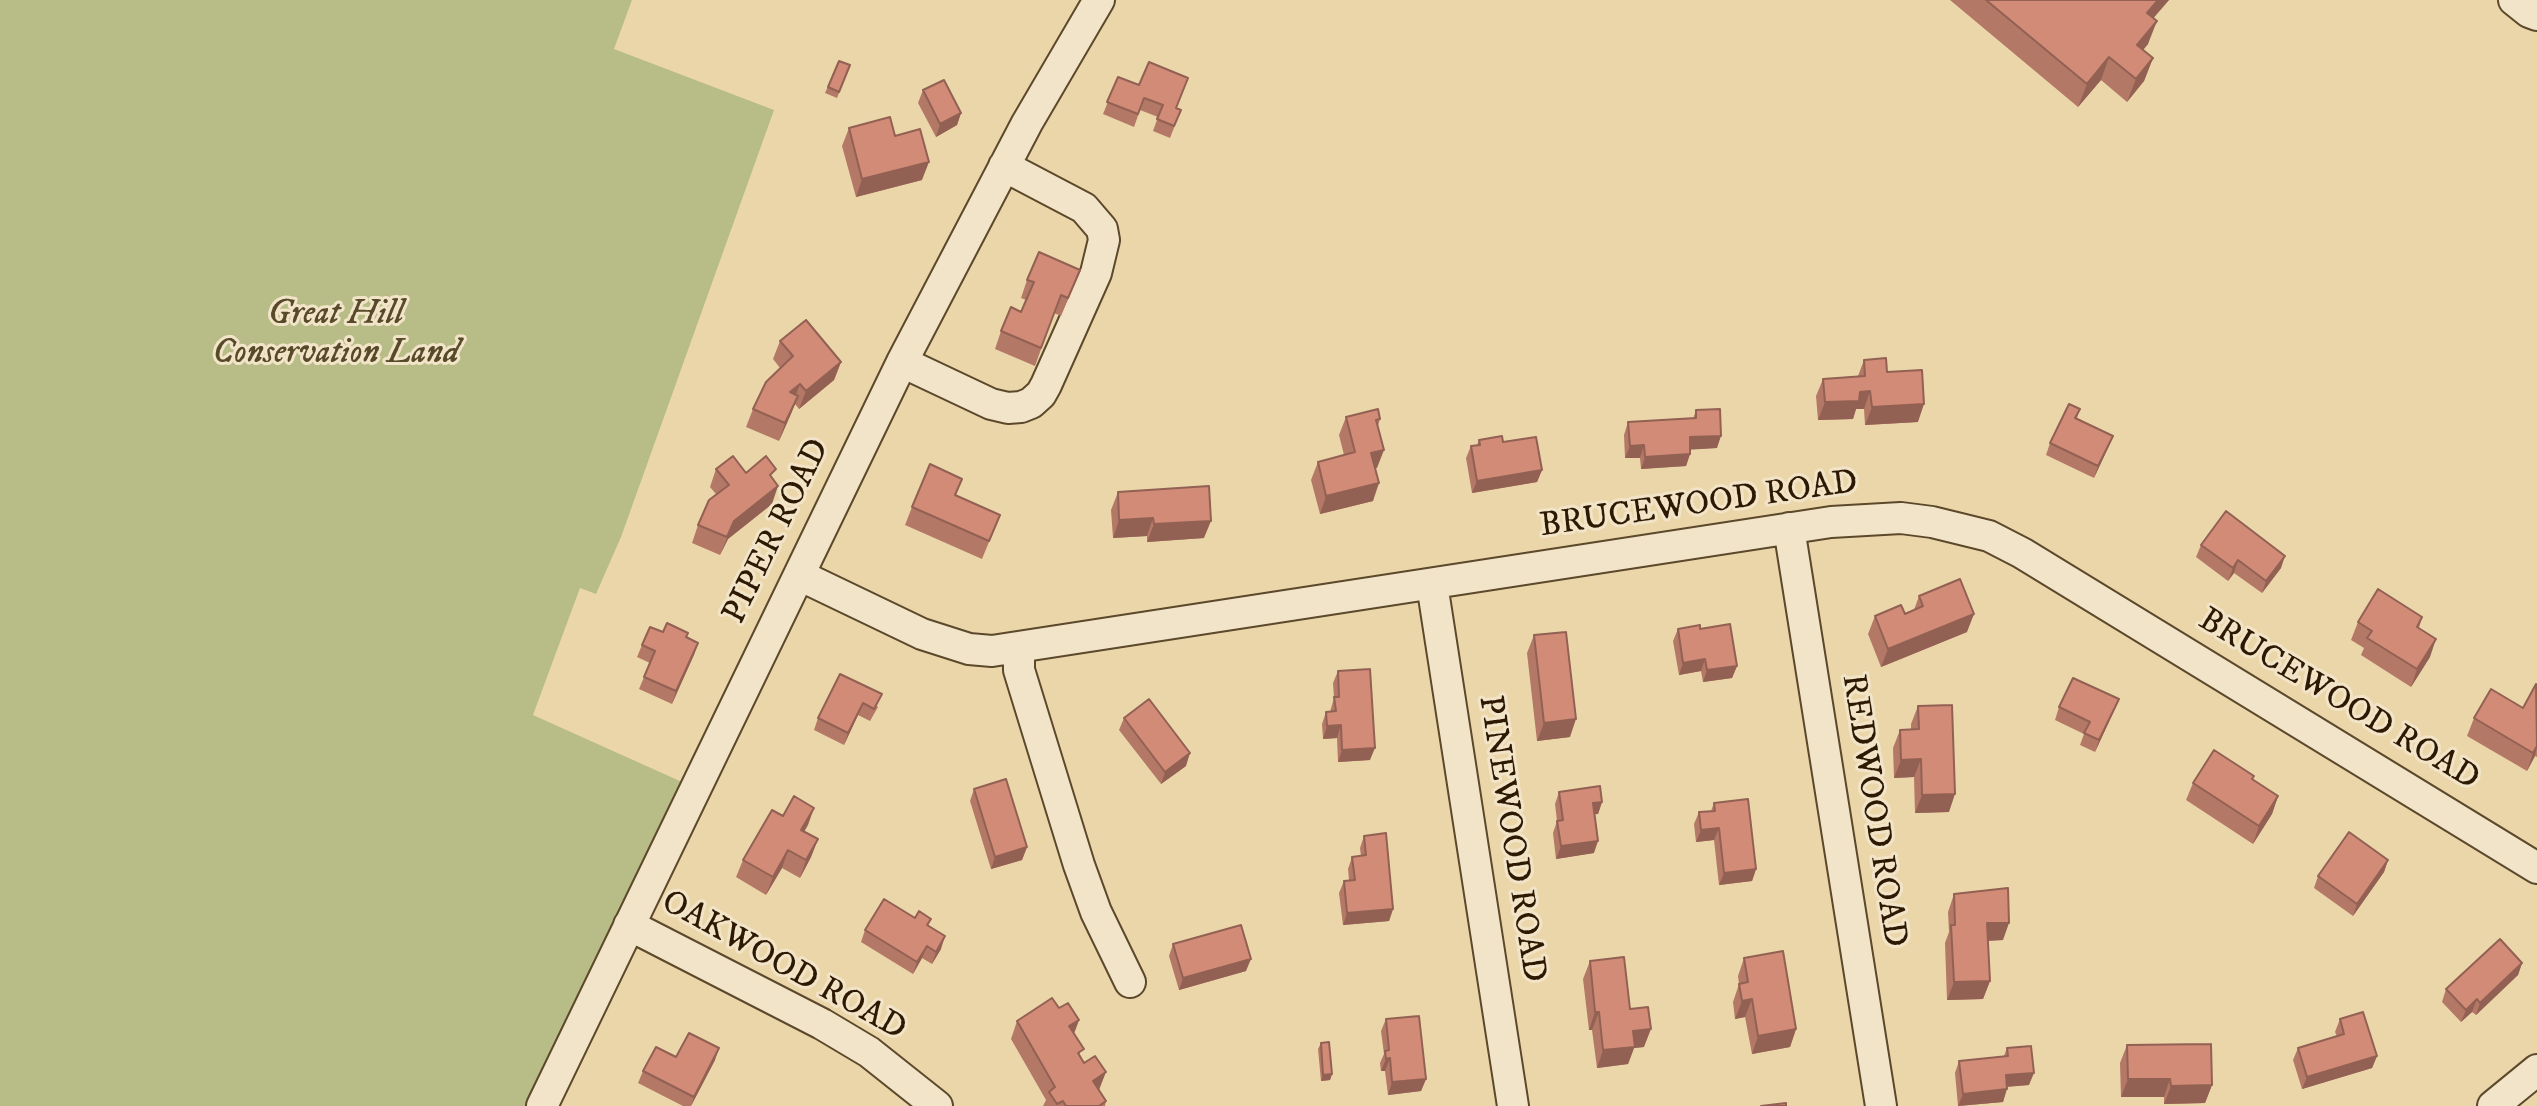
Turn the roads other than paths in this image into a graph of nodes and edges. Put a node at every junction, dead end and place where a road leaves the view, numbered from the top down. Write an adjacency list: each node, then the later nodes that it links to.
1 (1099, 0): 4 (street, PIPER ROAD)
2 (2514, 0): 3 (street)
3 (2537, 15)
4 (1004, 166): 5 (street, PIPER ROAD); 5 (street)
5 (902, 362): 7 (street, PIPER ROAD)
6 (1789, 528): 8 (street, BRUCEWOOD ROAD); 10 (street, BRUCEWOOD ROAD); 17 (street, REDWOOD ROAD)
7 (799, 575): 9 (street, BRUCEWOOD ROAD); 11 (street, PIPER ROAD)
8 (1432, 584): 9 (street, BRUCEWOOD ROAD); 16 (street, PINEWOOD ROAD)
9 (1019, 648): 12 (street)
10 (2537, 868)
11 (629, 925): 14 (street, PIPER ROAD); 15 (street, OAKWOOD ROAD)
12 (1130, 982)
13 (2537, 1070): 18 (street)
14 (542, 1106)
15 (937, 1106)
16 (1513, 1106)
17 (1881, 1106)
18 (2493, 1106)

